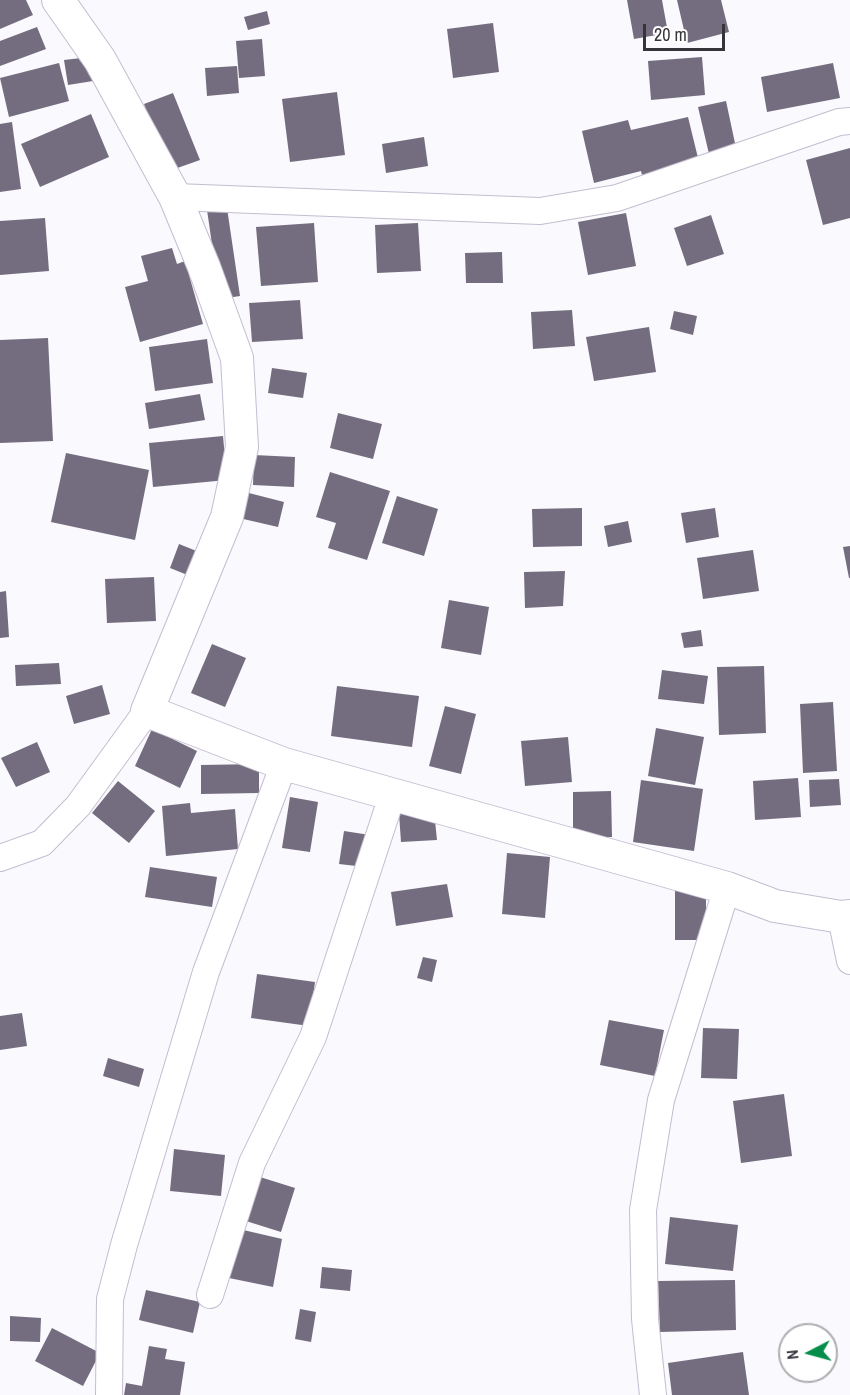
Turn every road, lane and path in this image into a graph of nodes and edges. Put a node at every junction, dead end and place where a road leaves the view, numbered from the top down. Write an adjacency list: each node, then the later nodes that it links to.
1 (58, 0): 3 (street)
2 (850, 121): 3 (street)
3 (175, 197): 4 (street)
4 (147, 711): 5 (street); 7 (street)
5 (284, 764): 6 (street); 12 (street)
6 (393, 793): 8 (street); 11 (street)
7 (0, 858)
8 (727, 888): 9 (street); 13 (street)
9 (846, 917): 10 (street)
10 (850, 961)
11 (210, 1295)
12 (109, 1395)
13 (653, 1395)

